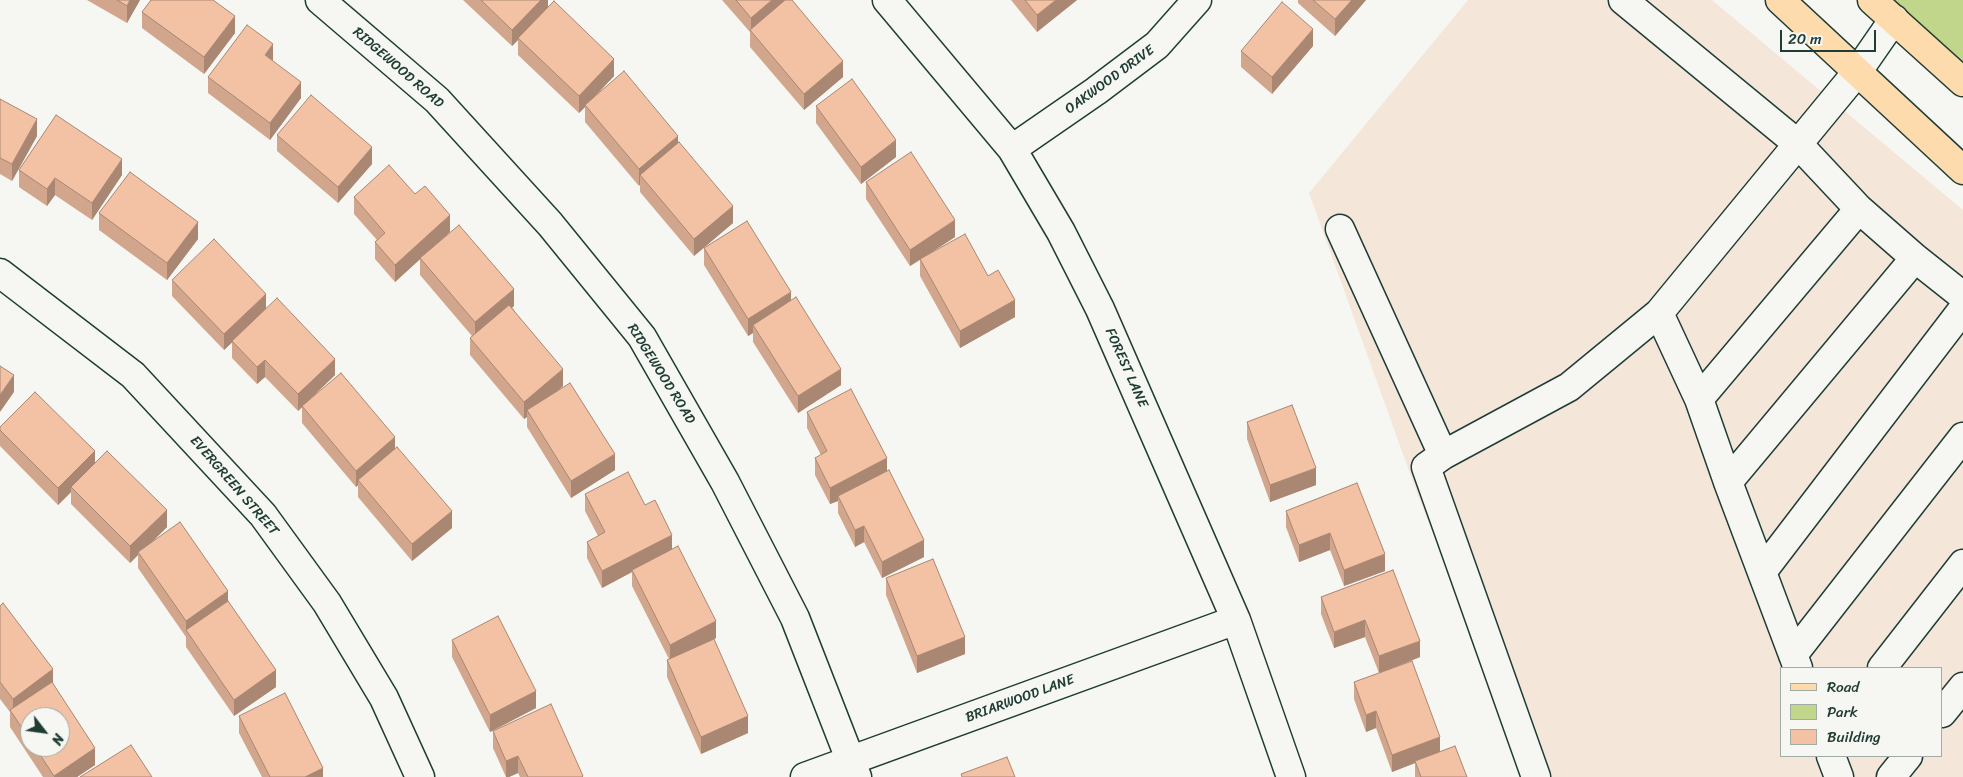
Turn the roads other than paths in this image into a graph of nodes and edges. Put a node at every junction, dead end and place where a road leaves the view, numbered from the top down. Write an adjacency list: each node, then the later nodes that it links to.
1 (320, 0): 33 (street, RIDGEWOOD ROAD)
2 (887, 0): 11 (street, FOREST LANE)
3 (1197, 0): 11 (street, OAKWOOD DRIVE)
4 (1623, 0): 10 (street)
5 (1780, 0): 8 (main road)
6 (1872, 0): 7 (main road)
7 (1894, 20): 8 (street); 9 (main road)
8 (1858, 71): 10 (street); 12 (main road)
9 (1963, 82)
10 (1798, 144): 13 (street); 19 (street)
11 (1012, 149): 26 (street, FOREST LANE)
12 (1963, 170)
13 (1859, 209): 15 (street); 20 (street)
14 (1340, 229): 22 (street)
15 (1915, 258): 17 (street); 23 (street)
16 (0, 273): 34 (street, EVERGREEN STREET)
17 (1963, 296)
18 (1963, 310): 25 (street)
19 (1659, 313): 20 (street); 22 (street)
20 (1699, 399): 23 (street)
21 (1963, 437): 27 (street)
22 (1443, 454): 37 (street)
23 (1728, 482): 25 (street)
24 (1963, 564): 28 (street)
25 (1762, 572): 27 (street)
26 (1236, 620): 33 (street, BRIARWOOD LANE); 36 (street, FOREST LANE)
27 (1796, 662)
28 (1883, 667)
29 (1963, 687): 30 (street)
30 (1943, 712)
31 (1831, 757): 38 (street)
32 (1907, 757): 39 (street)
33 (854, 769): 35 (street, BRIARWOOD LANE)
34 (420, 777)
35 (805, 777)
36 (1292, 777)
37 (1536, 777)
38 (1839, 777)
39 (1891, 777)

